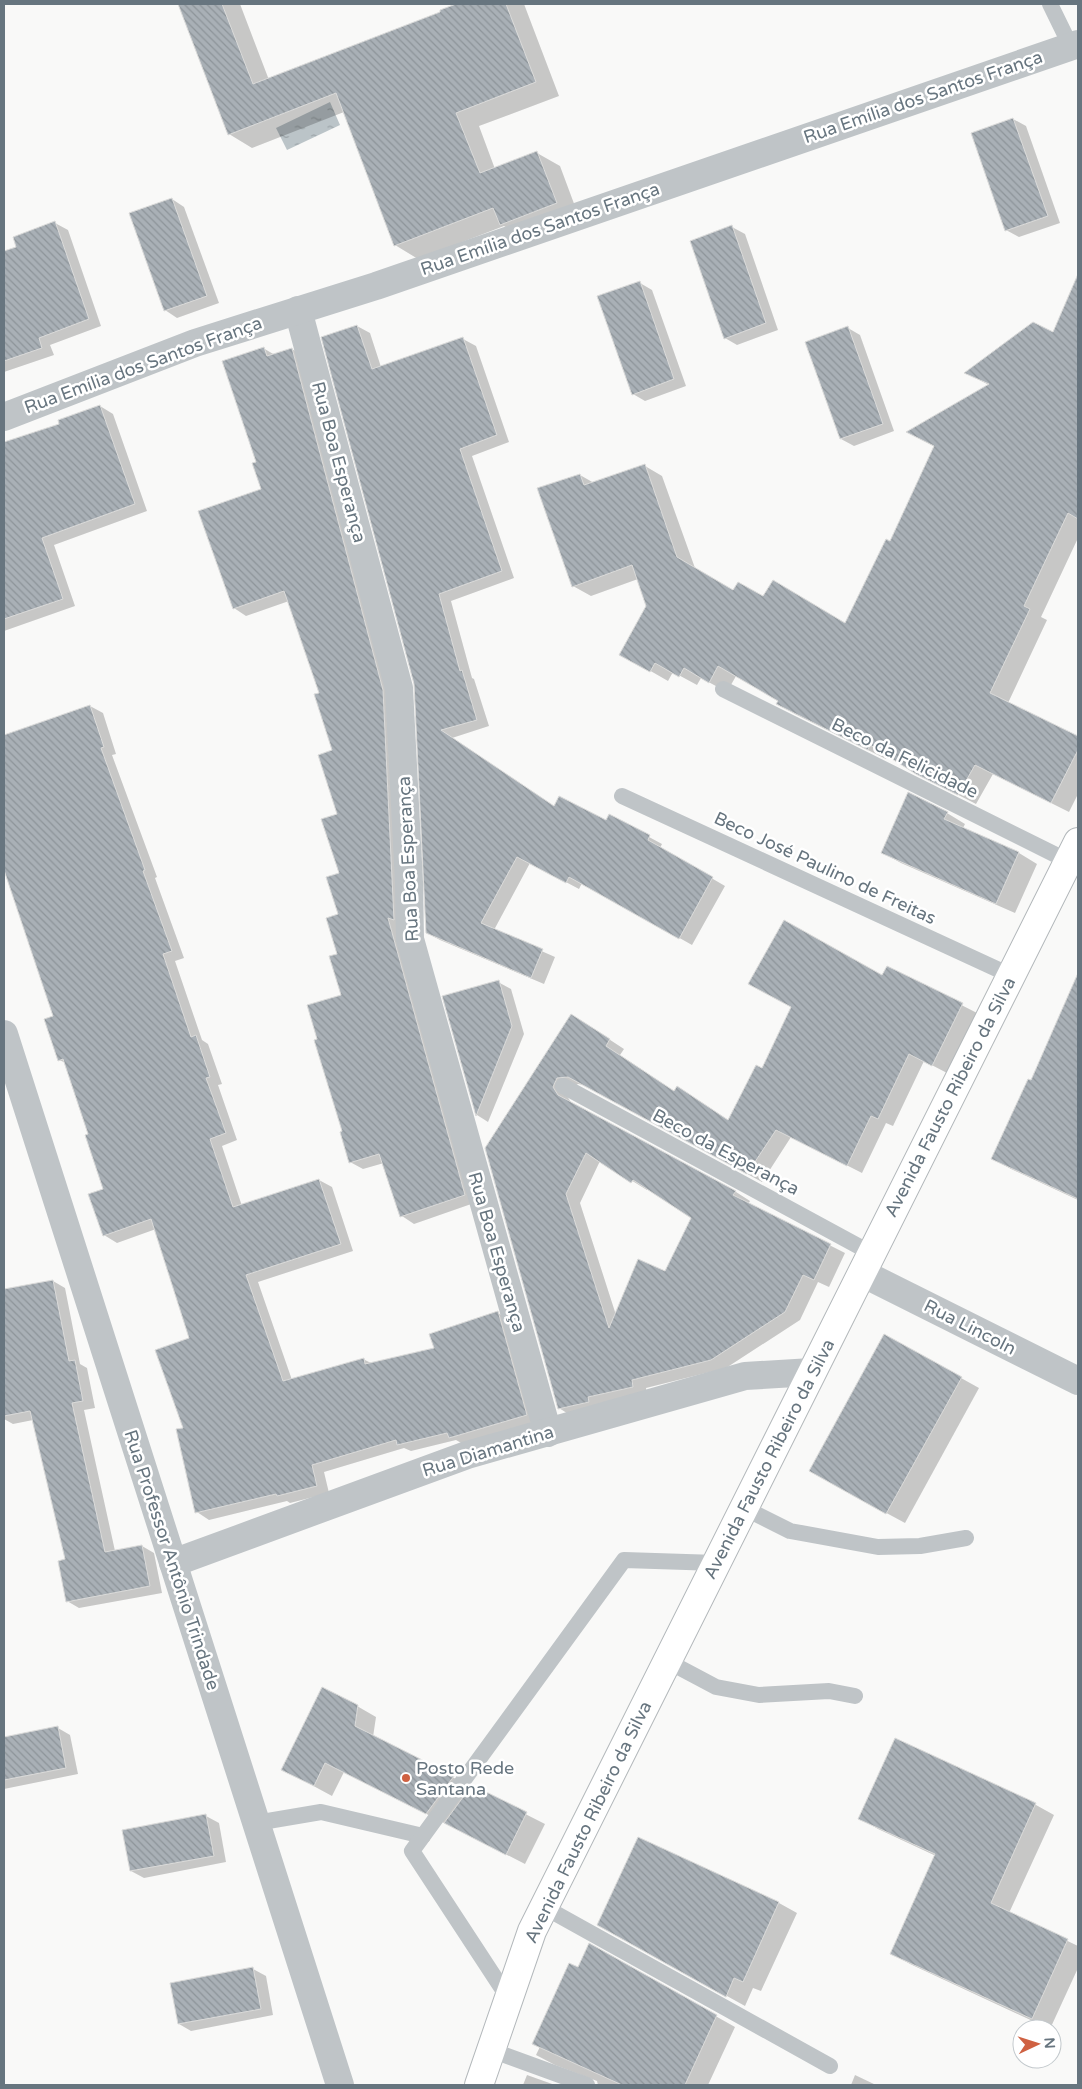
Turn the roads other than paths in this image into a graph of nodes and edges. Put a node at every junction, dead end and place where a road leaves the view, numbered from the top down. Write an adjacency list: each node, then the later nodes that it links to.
1 (1050, 4): 2 (lane)
2 (1074, 45): 3 (street, Rua Emília dos Santos França)
3 (298, 310): 4 (street, Rua Emília dos Santos França); 14 (street, Rua Boa Esperança)
4 (4, 417)
5 (723, 689): 7 (lane, Beco da Felicidade)
6 (622, 796): 8 (lane, Beco José Paulino de Freitas)
7 (1073, 852): 8 (main road, Avenida Fausto Ribeiro da Silva)
8 (1012, 976): 11 (main road, Avenida Fausto Ribeiro da Silva)
9 (4, 1034): 17 (street, Rua Professor Antônio Trindade)
10 (563, 1086): 11 (lane, Beco da Esperança)
11 (866, 1263): 12 (main road, Avenida Fausto Ribeiro da Silva); 13 (street, Rua Lincoln)
12 (812, 1372): 14 (street, Rua Diamantina); 15 (main road, Avenida Fausto Ribeiro da Silva)
13 (1078, 1381)
14 (548, 1433): 17 (street, Rua Diamantina)
15 (744, 1508): 16 (lane); 18 (main road, Avenida Fausto Ribeiro da Silva)
16 (966, 1538)
17 (173, 1563): 21 (street, Rua Professor Antônio Trindade)
18 (716, 1563): 19 (main road, Avenida Fausto Ribeiro da Silva); 22 (lane)
19 (667, 1661): 20 (lane); 23 (main road, Avenida Fausto Ribeiro da Silva)
20 (855, 1696)
21 (256, 1823): 22 (lane); 27 (street, Rua Professor Antônio Trindade)
22 (423, 1836): 24 (lane)
23 (544, 1907): 24 (main road, Avenida Fausto Ribeiro da Silva); 26 (lane)
24 (509, 1999): 25 (main road, Avenida Fausto Ribeiro da Silva)
25 (491, 2050): 28 (main road, Avenida Fausto Ribeiro da Silva); 29 (lane)
26 (830, 2066)
27 (340, 2085)
28 (479, 2085)
29 (587, 2085)

